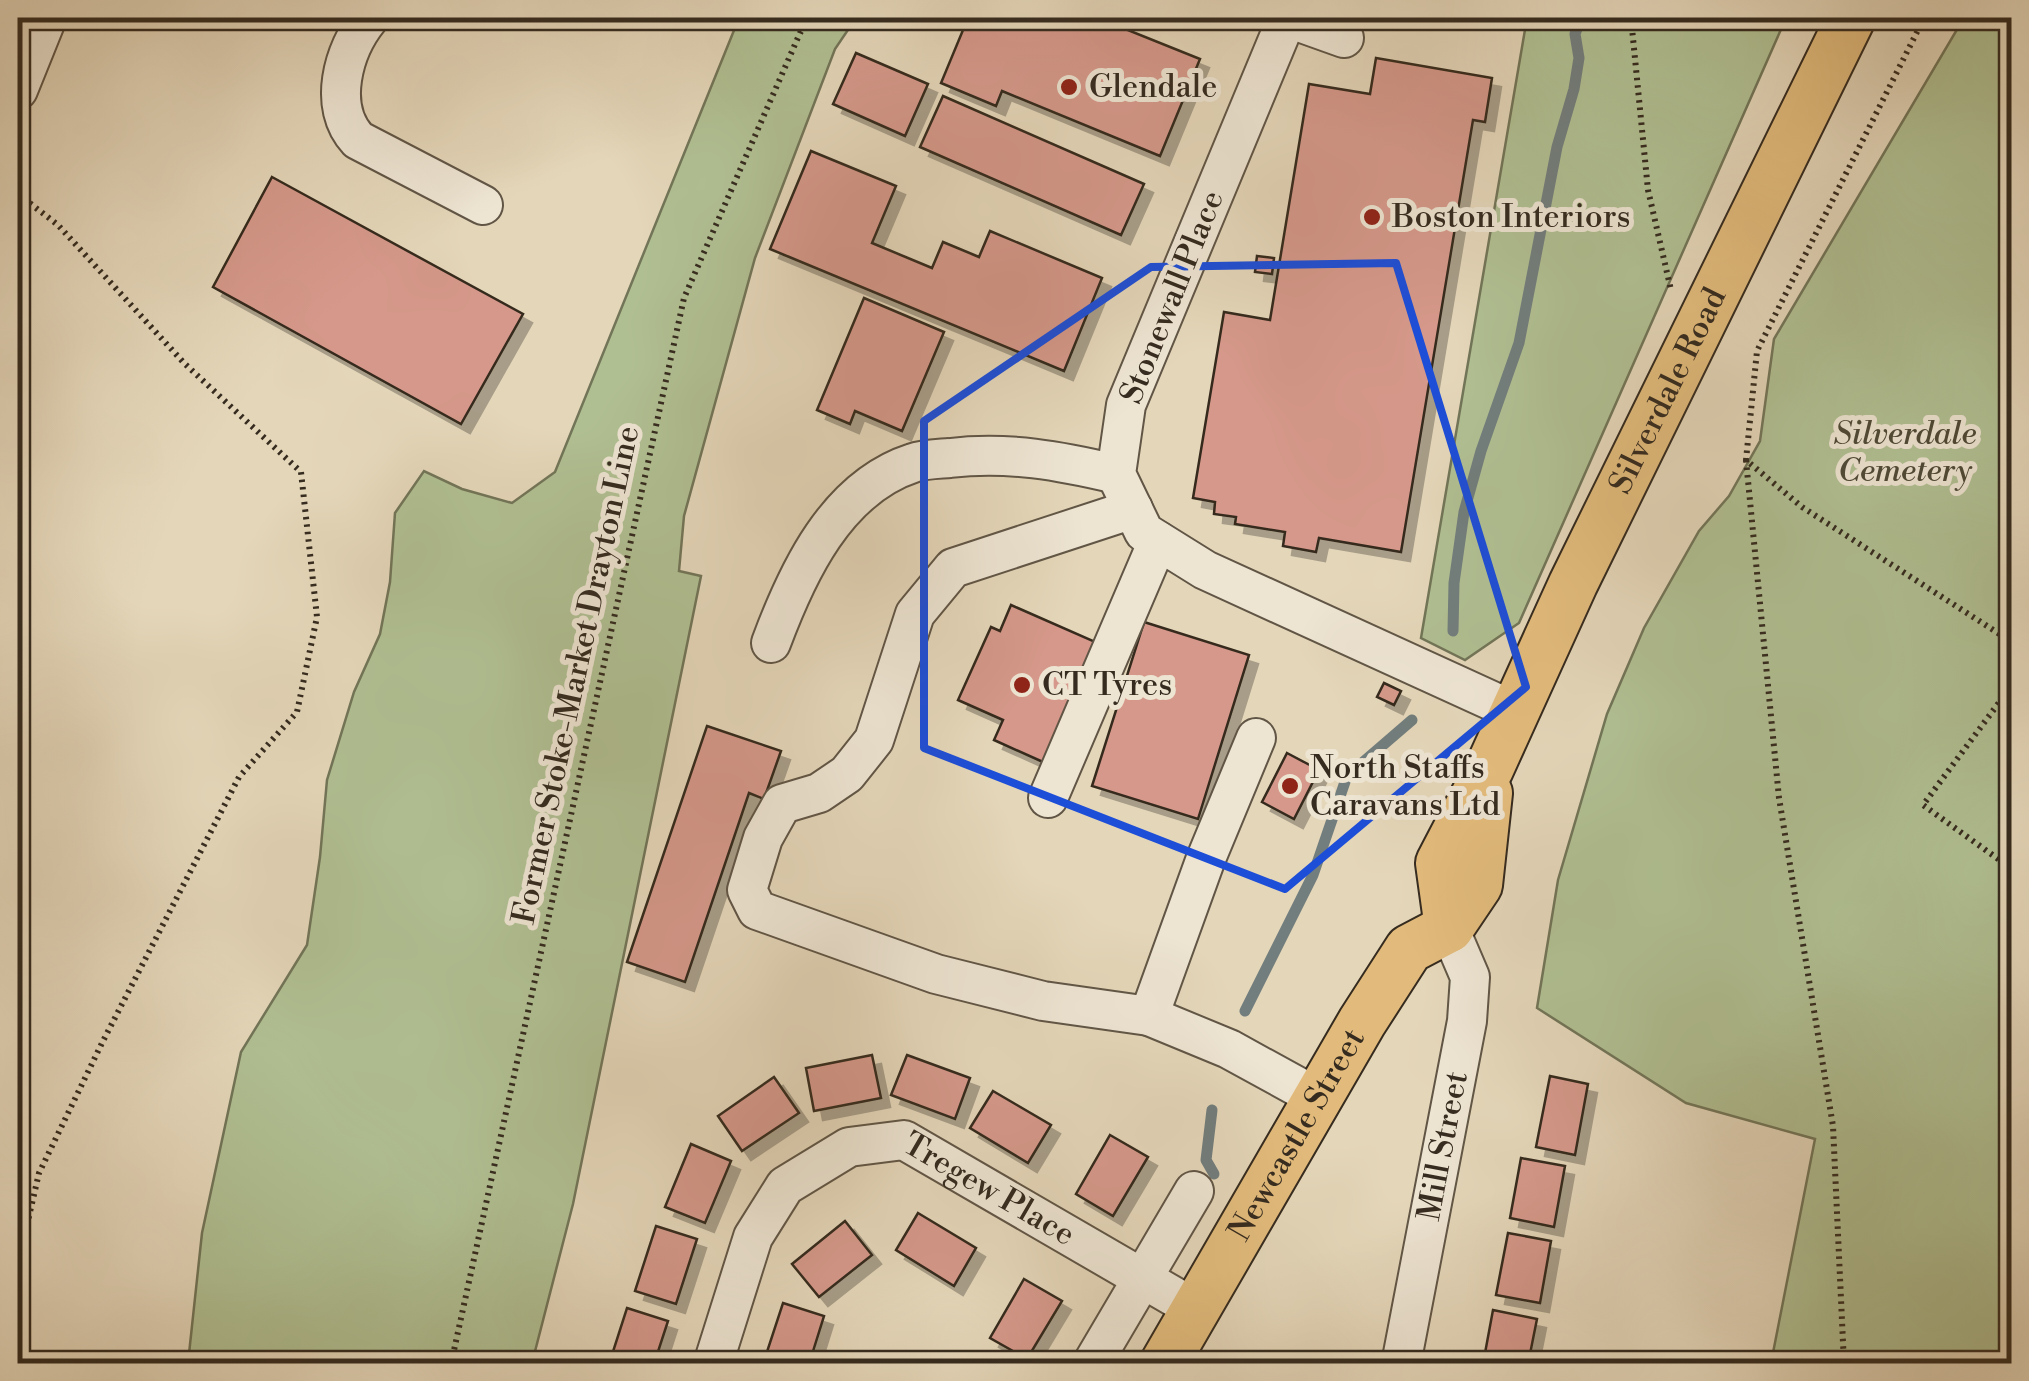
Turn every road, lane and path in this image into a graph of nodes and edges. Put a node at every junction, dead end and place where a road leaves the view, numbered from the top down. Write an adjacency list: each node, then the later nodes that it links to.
1 (47, 18): 9 (street)
2 (370, 18): 11 (street)
3 (810, 18): 31 (path, Former Stoke-Market Drayton Line)
4 (1288, 18): 8 (street, Stonewall Place); 14 (street, Stonewall Place)
5 (1631, 18): 12 (path)
6 (1851, 18): 12 (main road, Silverdale Road)
7 (1924, 18): 13 (path)
8 (1344, 38)
9 (18, 90)
10 (18, 194): 28 (path)
11 (482, 206)
12 (1695, 335): 20 (main road, Silverdale Road)
13 (1746, 460): 18 (path); 36 (path)
14 (1116, 474): 15 (street); 17 (street)
15 (1133, 509): 16 (street); 25 (street)
16 (1158, 540): 20 (street); 22 (street)
17 (771, 642)
18 (2012, 642)
19 (2012, 685): 23 (path)
20 (1514, 710): 24 (main road, Silverdale Road)
21 (1256, 738): 25 (street)
22 (1048, 798)
23 (2012, 870)
24 (1449, 928): 26 (main road, Newcastle Street); 35 (street, Mill Street)
25 (1148, 1016): 26 (street)
26 (1320, 1099): 30 (main road, Newcastle Street)
27 (1194, 1191): 29 (street, Newcastle Street)
28 (18, 1264)
29 (1144, 1278): 30 (street, Tregew Place); 32 (street, Tregew Place); 33 (street, Newcastle Street)
30 (1197, 1310): 34 (main road, Newcastle Street)
31 (451, 1364)
32 (713, 1364)
33 (1092, 1364)
34 (1164, 1364)
35 (1401, 1364)
36 (1844, 1364)

